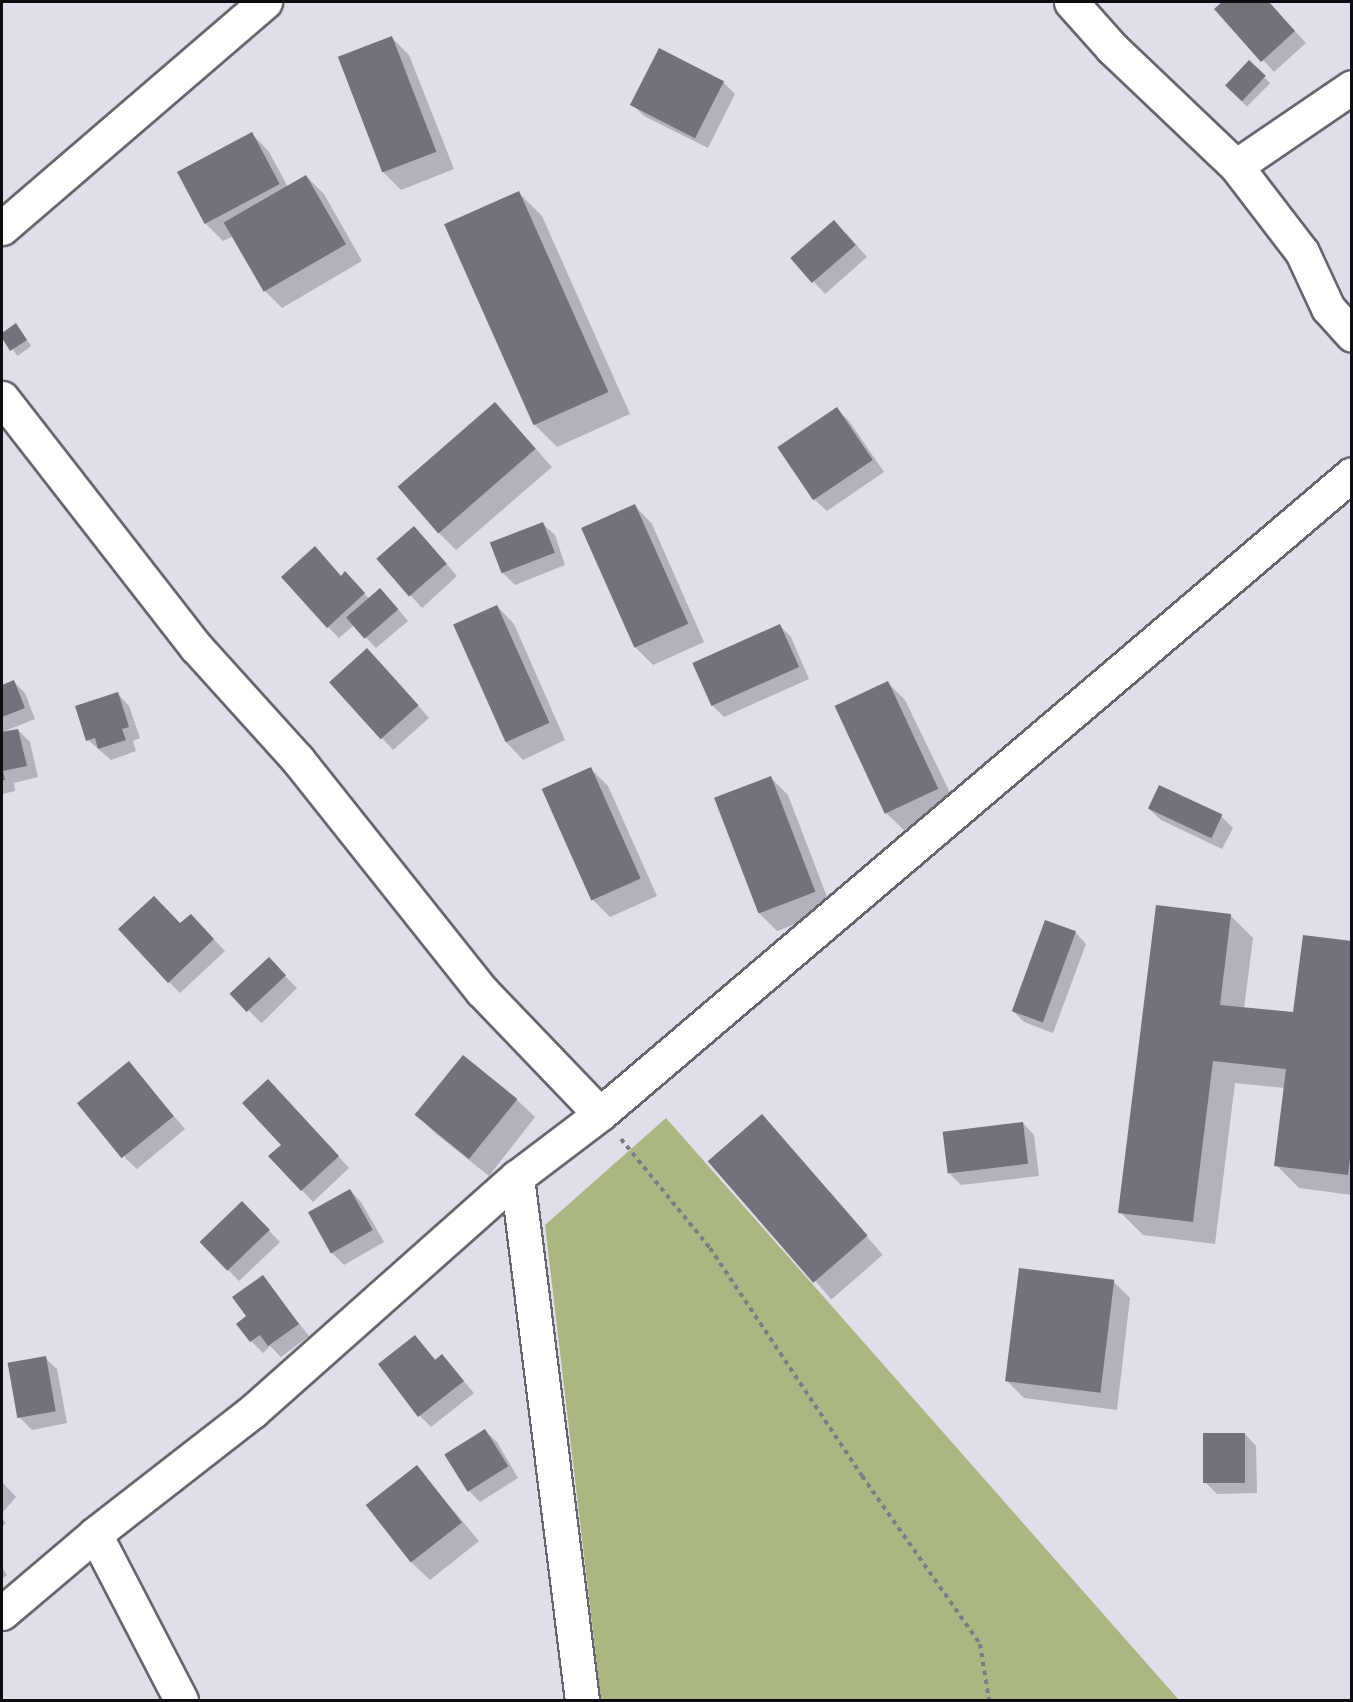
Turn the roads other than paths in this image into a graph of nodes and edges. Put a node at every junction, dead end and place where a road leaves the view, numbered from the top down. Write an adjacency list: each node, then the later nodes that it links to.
1 (265, 2): 5 (street)
2 (1071, 2): 4 (street)
3 (1352, 87): 4 (street)
4 (1236, 166): 6 (street)
5 (2, 228)
6 (1352, 335)
7 (2, 398): 9 (street)
8 (1352, 474): 9 (street)
9 (600, 1114): 10 (street)
10 (517, 1177): 11 (street); 14 (street)
11 (95, 1534): 12 (street); 13 (street)
12 (2, 1612)
13 (181, 1701)
14 (582, 1701)

